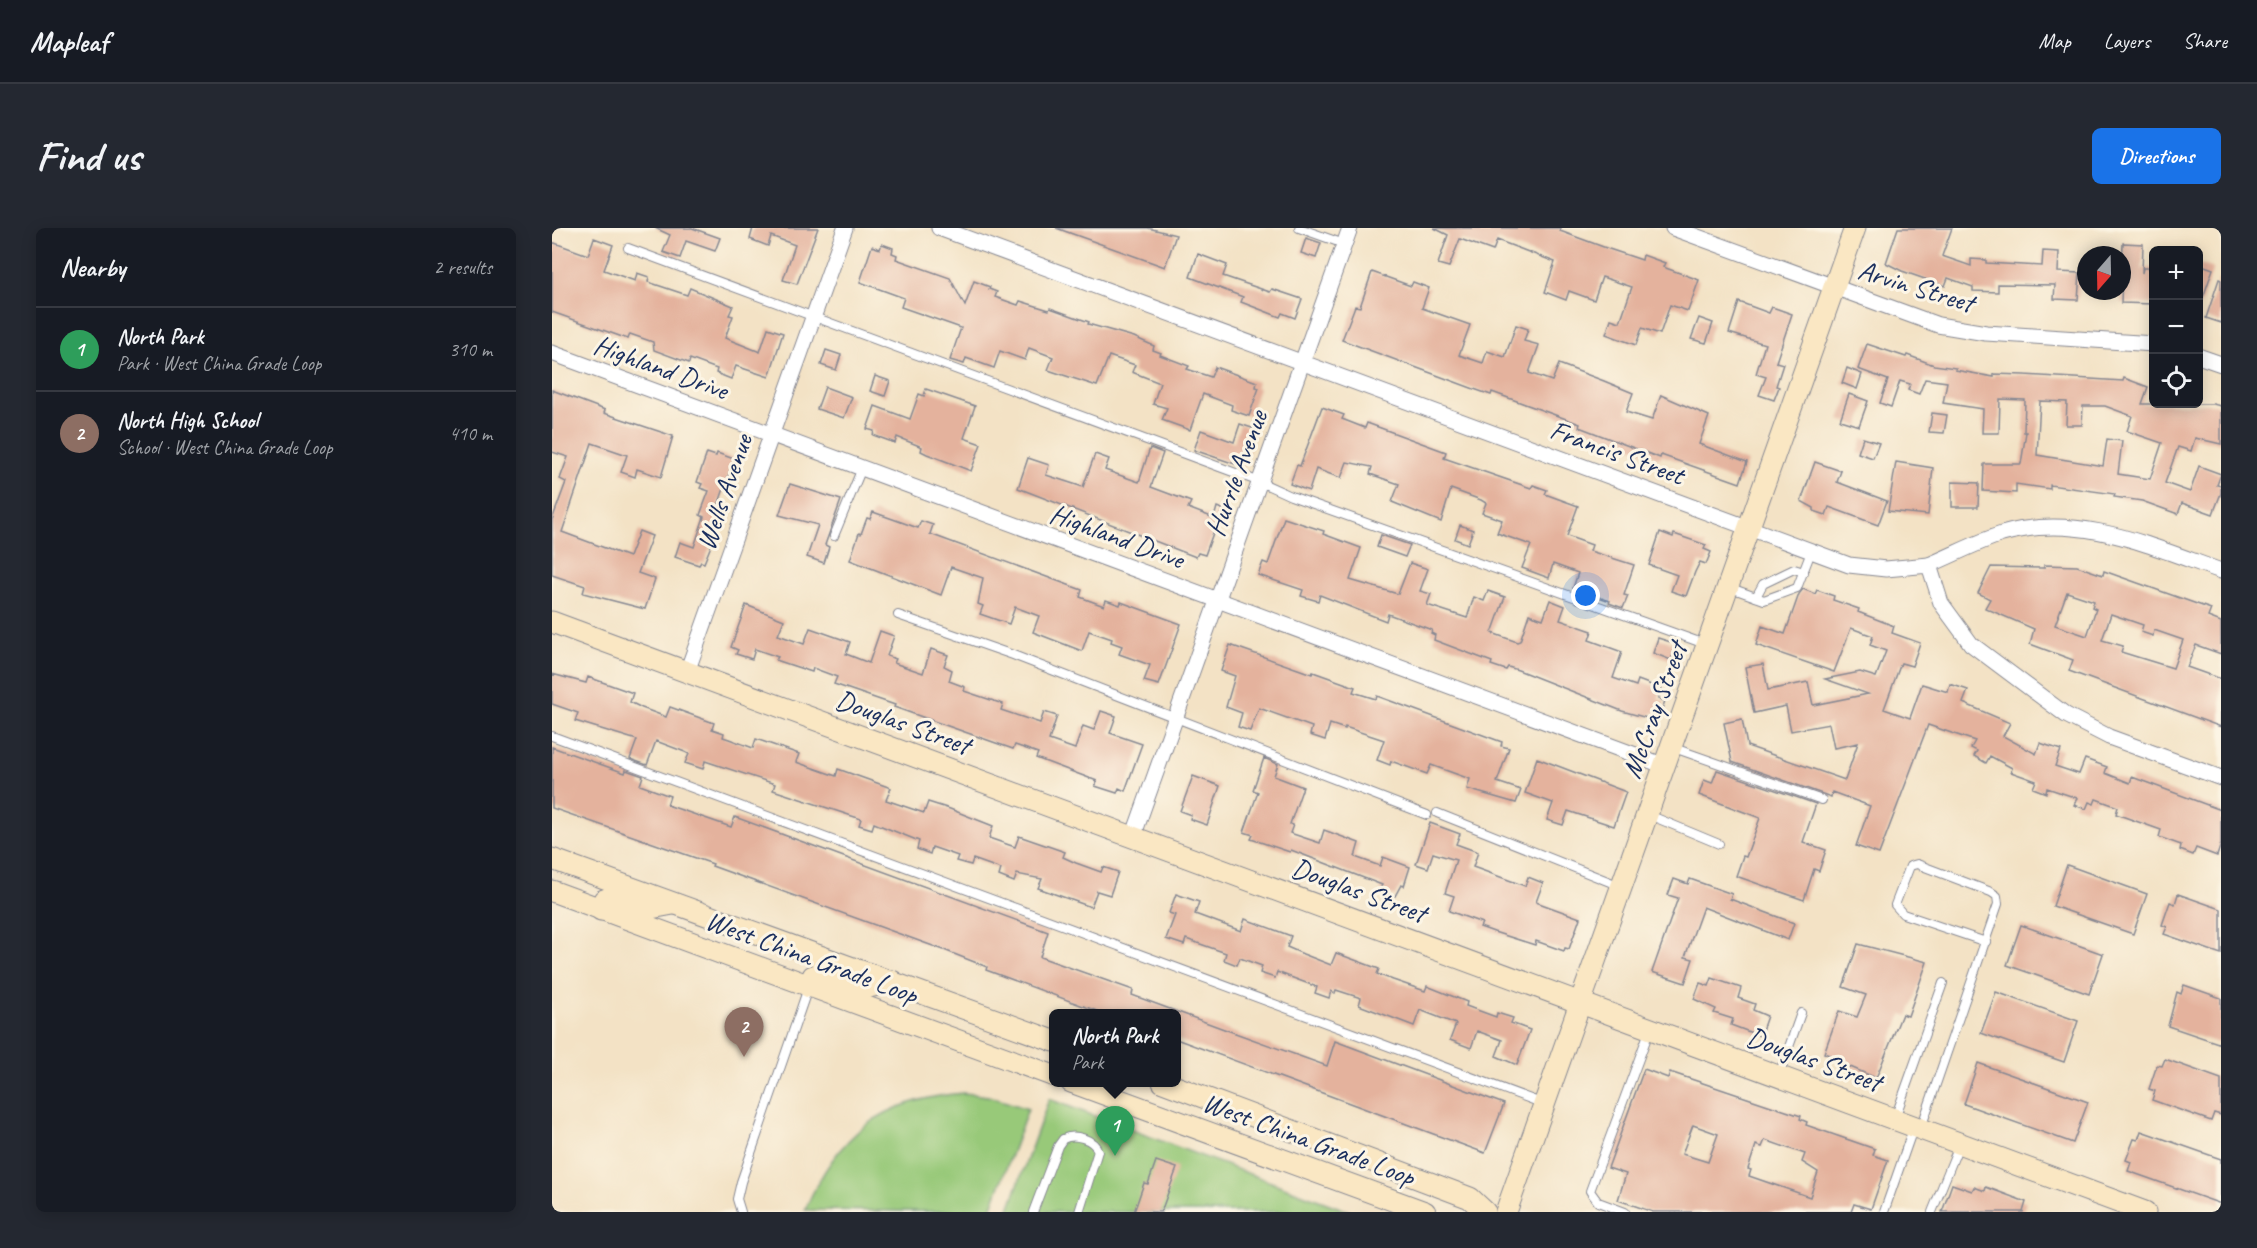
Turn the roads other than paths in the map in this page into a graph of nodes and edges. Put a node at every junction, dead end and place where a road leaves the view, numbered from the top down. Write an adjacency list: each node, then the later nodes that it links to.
1 (845, 228): 10 (street, Wells Avenue)
2 (939, 228): 14 (street, Francis Street)
3 (1299, 228): 7 (lane)
4 (1350, 228): 7 (street, Hurrle Avenue)
5 (1673, 228): 9 (street, Arvin Street)
6 (1855, 228): 9 (street, McCray Street)
7 (1344, 244): 14 (street, Hurrle Avenue)
8 (628, 248): 10 (lane)
9 (1834, 287): 11 (street, Arvin Street); 19 (street, McCray Street)
10 (813, 316): 16 (street, Wells Avenue); 18 (lane)
11 (2149, 344)
12 (552, 353): 16 (street, Highland Drive)
13 (2203, 357): 15 (street)
14 (1302, 364): 18 (street, Hurrle Avenue); 19 (street, Francis Street)
15 (2221, 364)
16 (771, 435): 17 (street, Highland Drive); 31 (street, Wells Avenue)
17 (862, 468): 20 (lane); 27 (street, Highland Drive)
18 (1260, 482): 27 (street, Hurrle Avenue); 30 (lane)
19 (1749, 528): 21 (street, Francis Street); 25 (street, McCray Street)
20 (834, 536)
21 (1811, 552): 22 (street, Francis Street); 24 (lane)
22 (1929, 565): 23 (street, Francis Street); 35 (street)
23 (2221, 571)
24 (1803, 572): 26 (lane); 26 (lane)
25 (1728, 587): 26 (lane); 30 (street, McCray Street)
26 (1756, 597)
27 (1218, 600): 32 (street, Hurrle Avenue); 34 (street, Highland Drive)
28 (898, 615): 32 (lane)
29 (552, 622): 31 (street, Douglas Street)
30 (1708, 645): 34 (street, McCray Street)
31 (687, 672): 40 (street, Douglas Street)
32 (1175, 720): 39 (lane); 40 (street, Hurrle Avenue)
33 (552, 736): 59 (lane)
34 (1668, 756): 36 (lane); 38 (street, McCray Street)
35 (2221, 778)
36 (1822, 800)
37 (1437, 813): 43 (lane)
38 (1647, 814): 41 (lane); 43 (street, McCray Street)
39 (1427, 815)
40 (1133, 837): 51 (street, Douglas Street)
41 (1719, 844)
42 (552, 859): 45 (street, West China Grade Loop)
43 (1622, 887): 51 (street, McCray Street)
44 (552, 891): 46 (street, West China Grade Loop)
45 (674, 904): 46 (street); 48 (street, West China Grade Loop)
46 (601, 910): 50 (street, West China Grade Loop)
47 (1986, 942): 47 (lane); 61 (lane)
48 (892, 981): 50 (street); 54 (street, West China Grade Loop)
49 (1943, 983): 60 (lane)
50 (809, 987): 55 (street, West China Grade Loop); 63 (lane)
51 (1580, 1003): 53 (street, Douglas Street); 59 (street, McCray Street)
52 (1801, 1013): 56 (lane)
53 (1650, 1029): 56 (street, Douglas Street); 69 (lane)
54 (1049, 1040)
55 (1049, 1075)
56 (1779, 1077): 60 (street, Douglas Street)
57 (1082, 1087): 66 (street, West China Grade Loop)
58 (1174, 1087): 67 (street, West China Grade Loop)
59 (1545, 1104): 68 (street, McCray Street)
60 (1894, 1119): 61 (street, Douglas Street)
61 (1917, 1128): 62 (street, Douglas Street); 70 (lane)
62 (1959, 1143): 71 (lane); 72 (street, Douglas Street)
63 (741, 1212)
64 (1033, 1212): 65 (lane)
65 (1079, 1212)
66 (1425, 1212)
67 (1485, 1212)
68 (1506, 1212)
69 (1625, 1212)
70 (1884, 1212)
71 (1932, 1212)
72 (2145, 1212)

